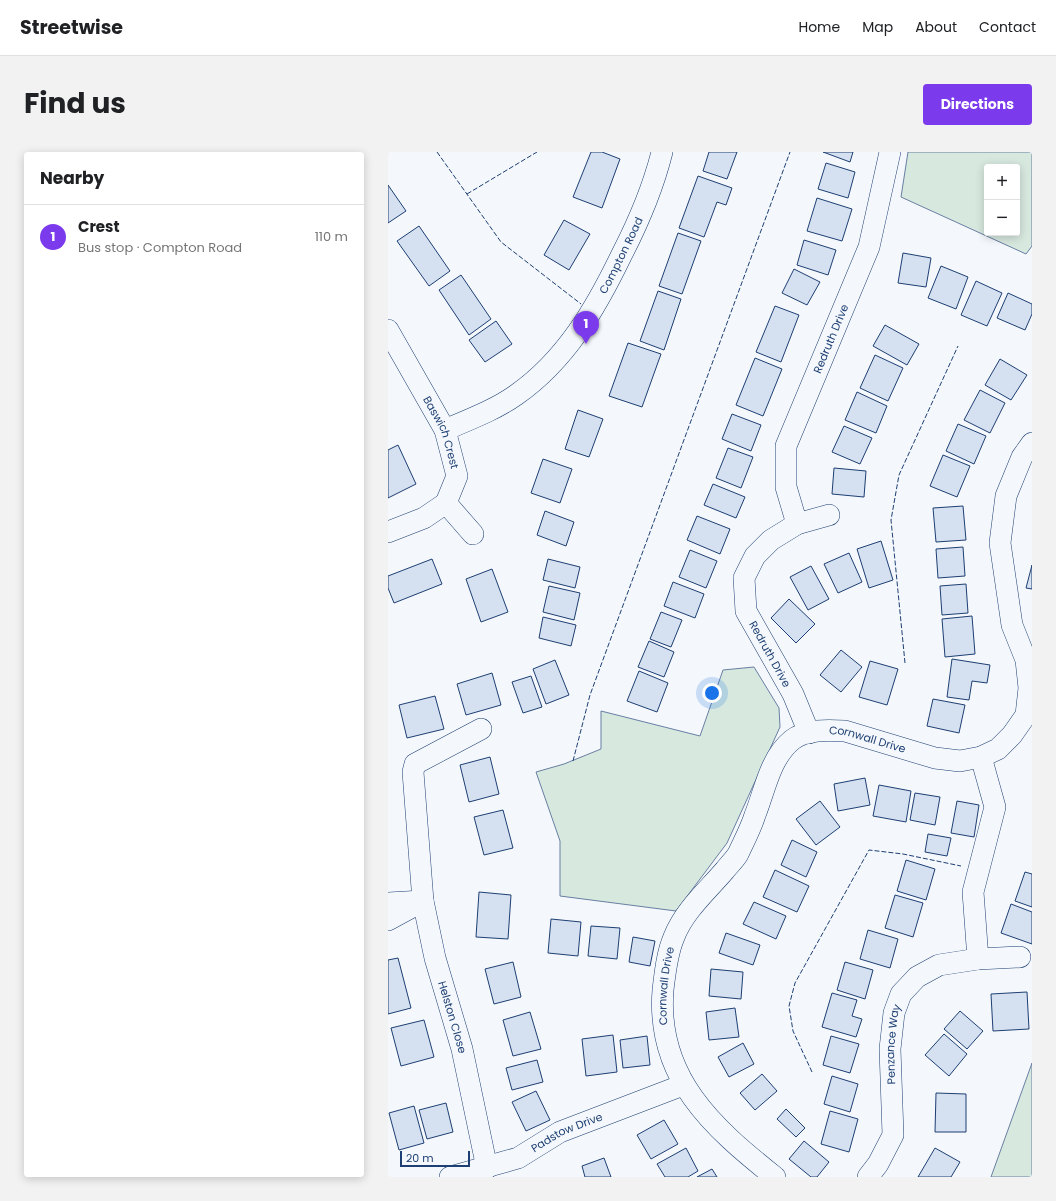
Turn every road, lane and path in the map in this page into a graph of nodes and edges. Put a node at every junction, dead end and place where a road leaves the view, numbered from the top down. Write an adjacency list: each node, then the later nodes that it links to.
1 (662, 152): 4 (street, Compton Road)
2 (890, 152): 8 (street, Redruth Drive)
3 (388, 330): 4 (street, Baswich Crest)
4 (445, 430): 6 (street, Baswich Crest)
5 (1032, 443): 13 (street, Cornwall Drive)
6 (446, 503): 9 (street); 10 (street)
7 (829, 515): 8 (street, Redruth Drive)
8 (797, 524): 12 (street, Redruth Drive)
9 (388, 532)
10 (473, 534)
11 (482, 729): 14 (street, Helston Close)
12 (809, 733): 13 (street, Cornwall Drive); 19 (street, Cornwall Drive)
13 (981, 757): 18 (street)
14 (423, 901): 15 (street); 16 (street); 20 (street, Helston Close)
15 (388, 903)
16 (388, 920)
17 (1020, 957): 18 (street, Penzance Way)
18 (978, 959): 23 (street, Penzance Way)
19 (683, 1085): 20 (street, Padstow Drive); 22 (street, Cornwall Drive)
20 (487, 1168): 21 (street, Padstow Drive)
21 (450, 1177)
22 (775, 1177)
23 (868, 1177)

